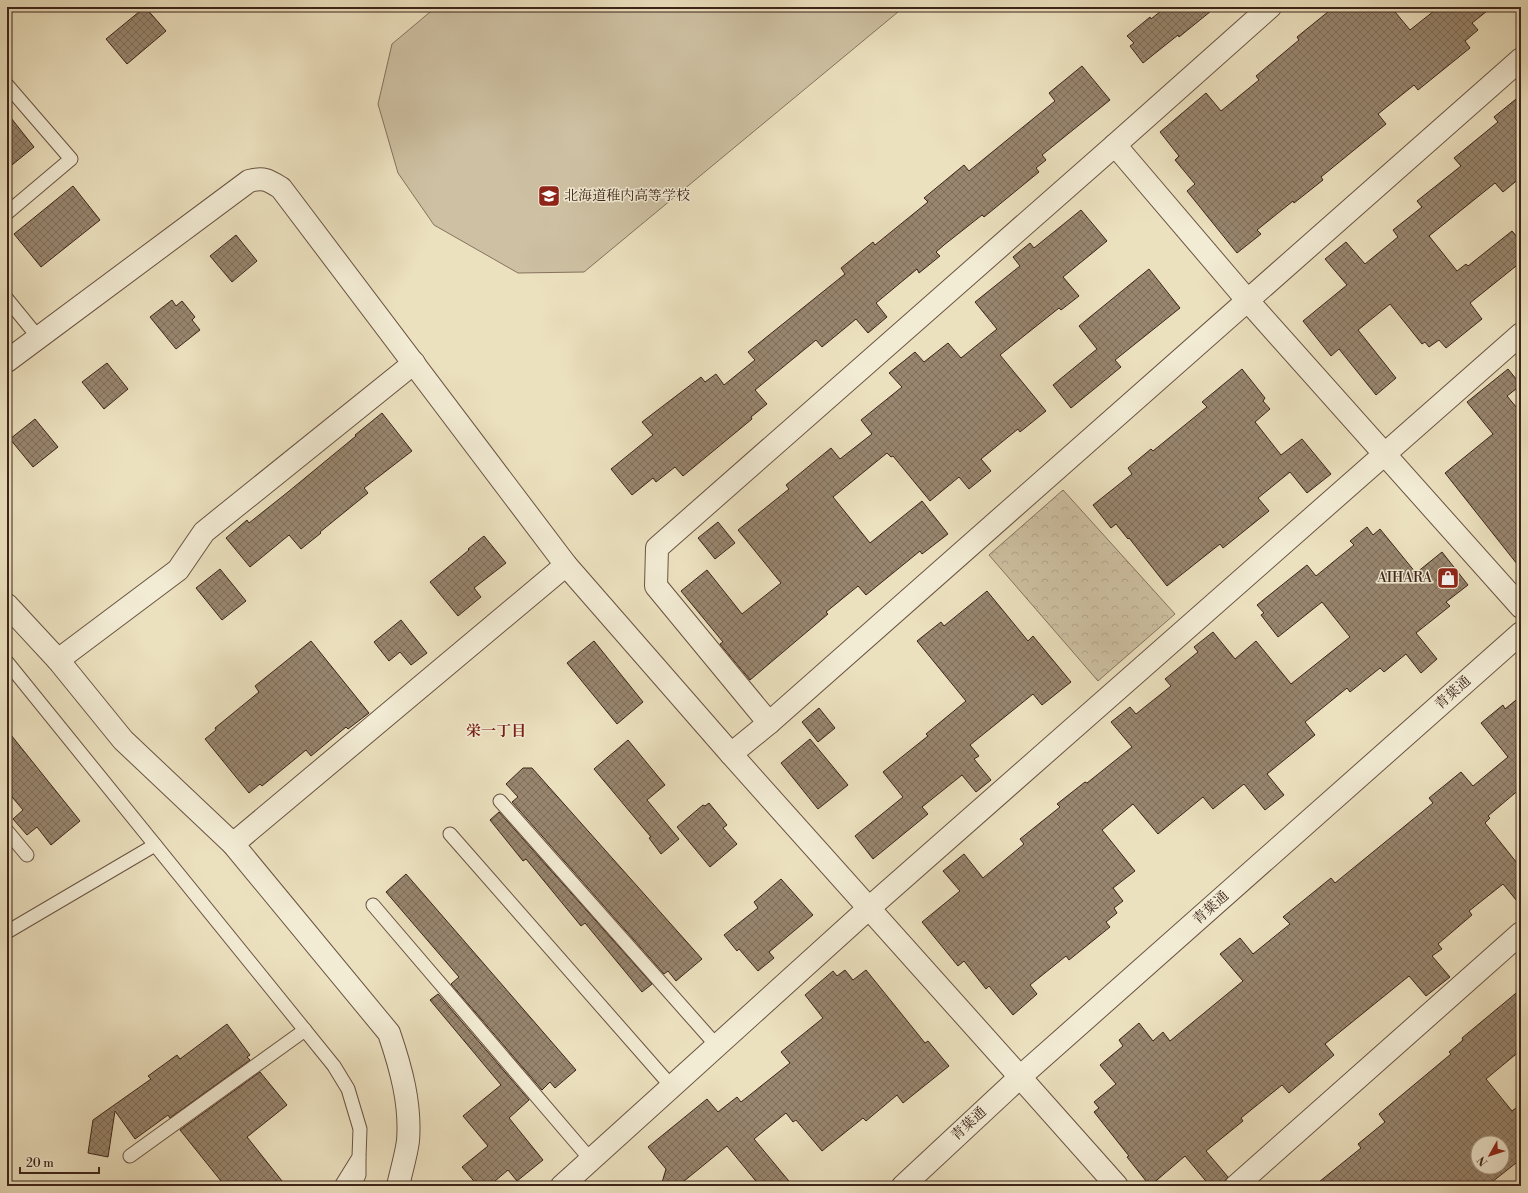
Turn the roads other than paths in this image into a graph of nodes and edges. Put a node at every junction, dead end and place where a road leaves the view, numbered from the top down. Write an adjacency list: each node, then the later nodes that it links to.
1 (1270, 7): 4 (street)
2 (1521, 59): 7 (street)
3 (7, 85): 5 (lane)
4 (1115, 145): 7 (street); 19 (street)
5 (7, 213)
6 (7, 299): 9 (lane)
7 (1248, 300): 12 (street); 19 (street)
8 (1521, 334): 12 (street)
9 (38, 337): 10 (street); 11 (street)
10 (7, 361)
11 (414, 363): 13 (street); 17 (street)
12 (1385, 455): 15 (street); 28 (street)
13 (566, 565): 20 (street); 24 (street)
14 (7, 605): 17 (street)
15 (1521, 607)
16 (1521, 633): 33 (street, 青葉通)
17 (58, 660): 24 (street)
18 (7, 662): 25 (lane)
19 (769, 723): 20 (street)
20 (731, 754): 28 (street)
21 (500, 801): 32 (lane)
22 (7, 831): 26 (lane)
23 (450, 834): 34 (lane)
24 (233, 844): 40 (street)
25 (155, 845): 29 (lane); 31 (lane)
26 (27, 855)
27 (373, 905): 37 (lane)
28 (868, 909): 32 (street); 33 (street)
29 (7, 932)
30 (1521, 933): 44 (street)
31 (305, 1030): 35 (lane); 36 (lane)
32 (717, 1046): 34 (street)
33 (1020, 1077): 42 (street, 青葉通); 43 (street)
34 (672, 1087): 37 (street)
35 (130, 1156)
36 (359, 1157): 38 (lane); 39 (lane)
37 (591, 1160): 41 (street)
38 (341, 1186)
39 (354, 1186)
40 (398, 1186)
41 (562, 1186)
42 (903, 1186)
43 (1117, 1186)
44 (1236, 1186)

